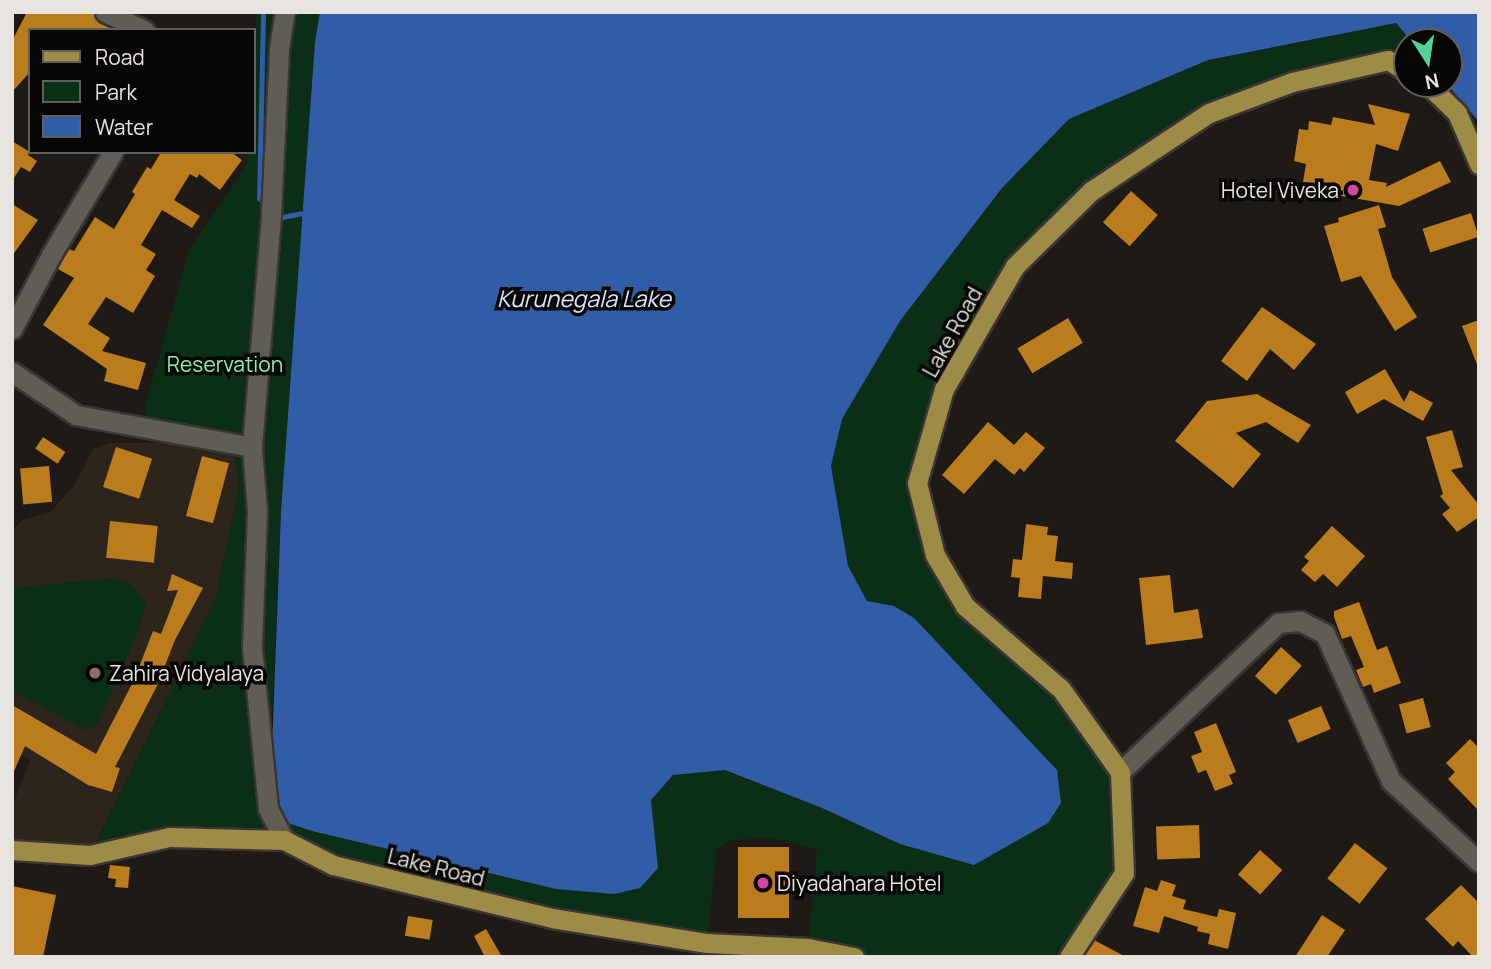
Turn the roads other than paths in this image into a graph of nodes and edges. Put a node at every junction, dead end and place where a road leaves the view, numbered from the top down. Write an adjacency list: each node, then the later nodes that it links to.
1 (105, 12): 3 (street)
2 (285, 12): 10 (street)
3 (140, 28)
4 (1393, 63): 11 (main road, Lake Road)
5 (1441, 98): 7 (main road)
6 (112, 154): 8 (street)
7 (1479, 164)
8 (12, 329)
9 (12, 372): 10 (street)
10 (253, 447): 12 (street)
11 (1120, 772): 14 (street); 16 (main road)
12 (284, 841): 13 (main road, Lake Road); 15 (main road, Lake Road)
13 (12, 849)
14 (1479, 862)
15 (854, 957)
16 (1069, 957)

